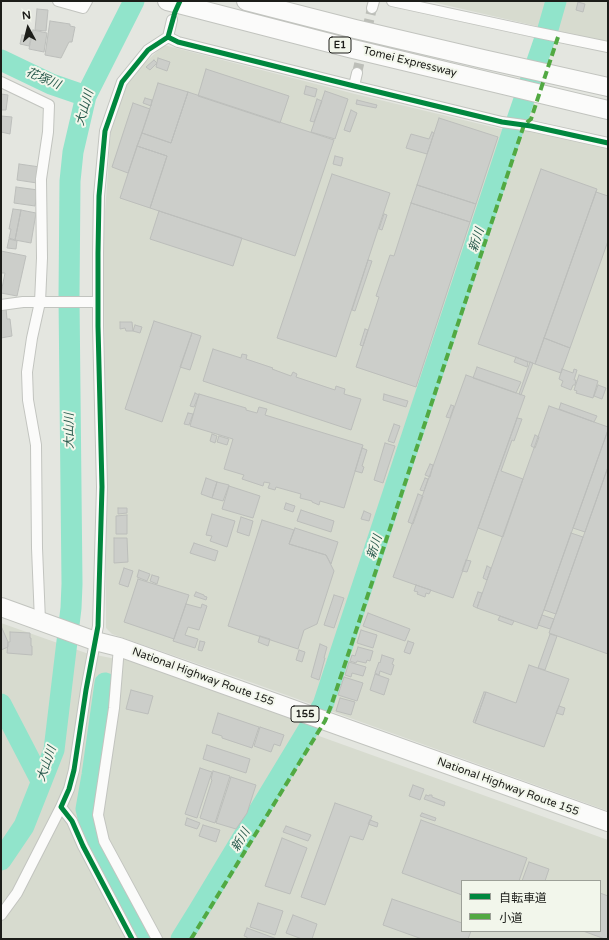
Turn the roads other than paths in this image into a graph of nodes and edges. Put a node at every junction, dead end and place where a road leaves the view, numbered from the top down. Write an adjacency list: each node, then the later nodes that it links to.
1 (58, 1): 2 (street)
2 (87, 1)
3 (246, 1): 12 (highway, Tomei Expressway / E1)
4 (392, 1): 8 (street)
5 (169, 2): 13 (highway, Tomei Expressway / E1)
6 (172, 20): 7 (street)
7 (168, 37): 11 (street); 16 (street)
8 (608, 47)
9 (357, 73): 11 (street)
10 (1, 82): 15 (street)
11 (354, 86): 14 (street)
12 (608, 88)
13 (608, 110)
14 (608, 143)
15 (43, 302): 16 (street); 17 (street); 19 (street)
16 (98, 302): 20 (street)
17 (1, 305)
18 (1, 607): 19 (highway, National Highway Route 155 / 155)
19 (40, 621): 20 (highway, National Highway Route 155 / 155)
20 (95, 641): 21 (highway, National Highway Route 155 / 155); 22 (street)
21 (119, 647): 23 (highway, National Highway Route 155 / 155); 26 (street)
22 (62, 807): 24 (street); 25 (street)
23 (608, 822)
24 (1, 915)
25 (132, 939)
26 (157, 939)

